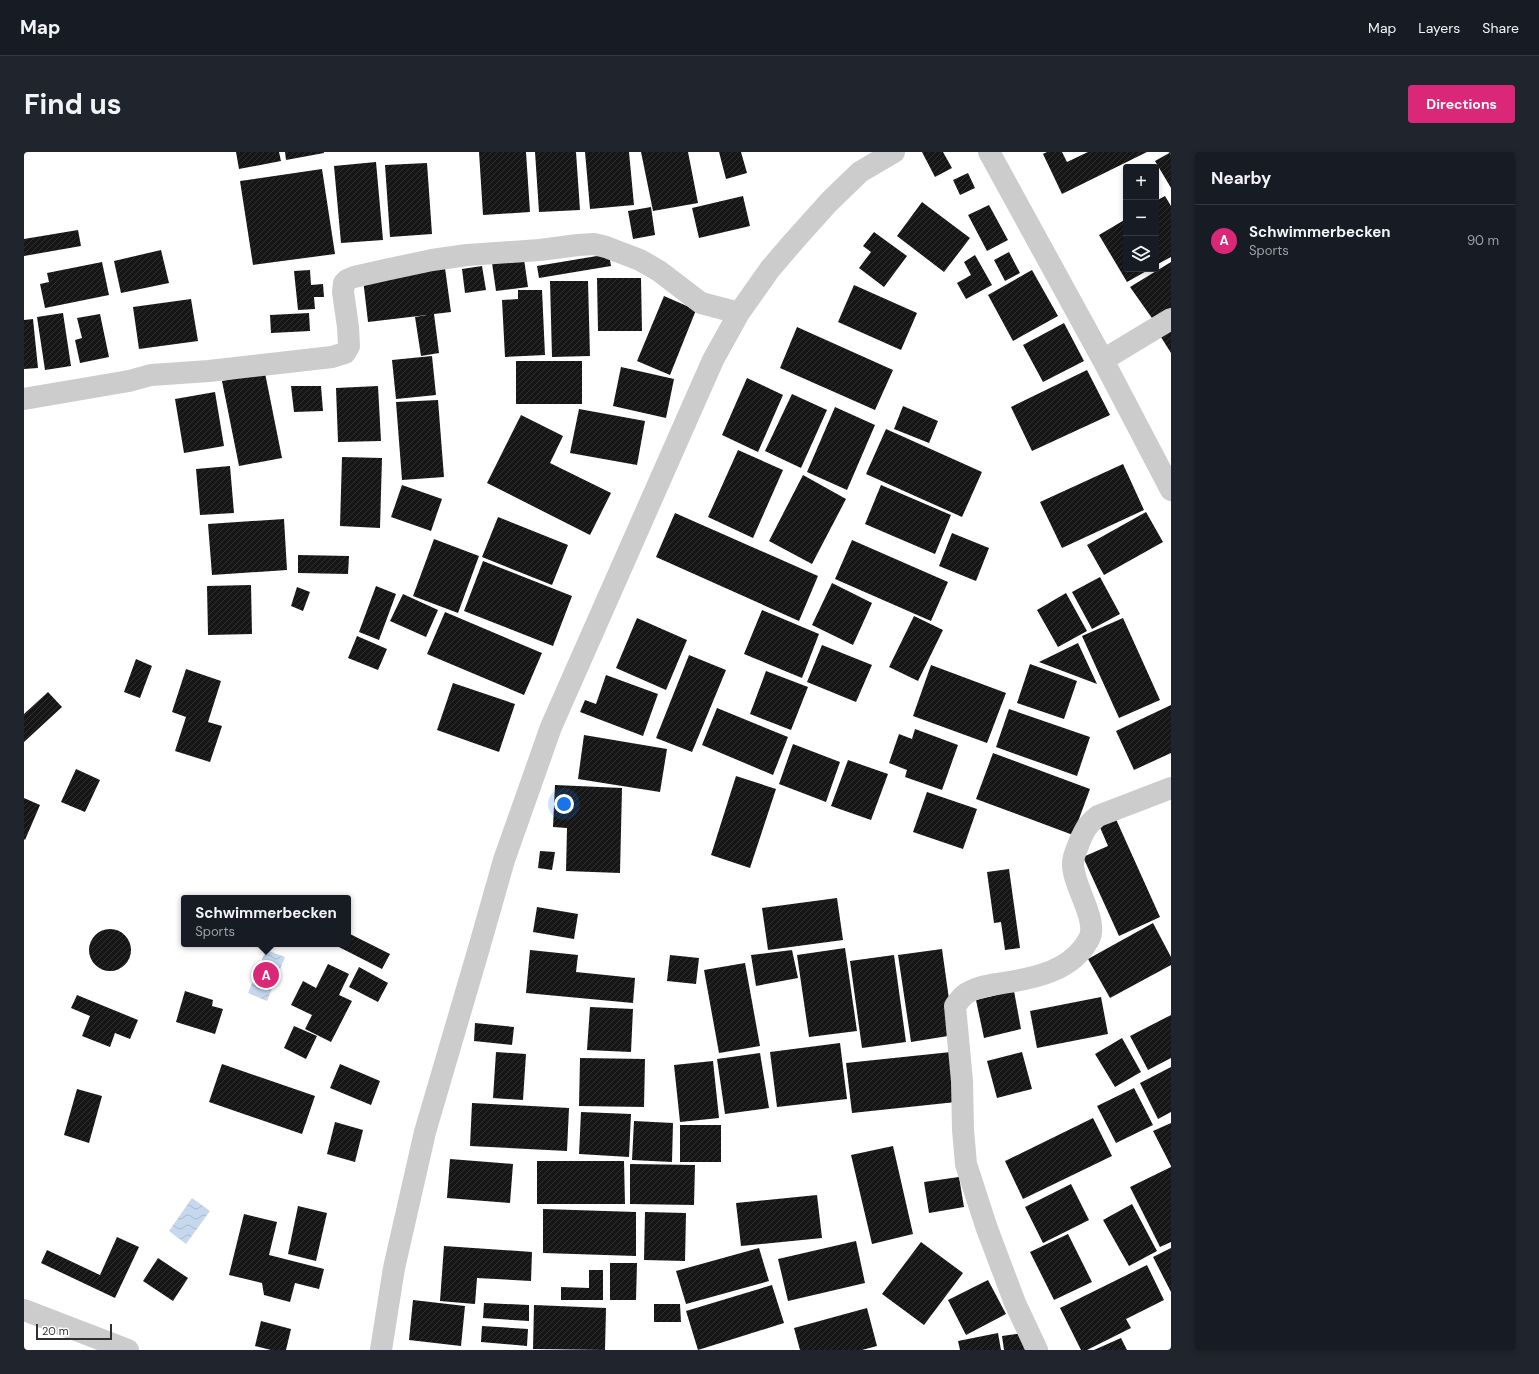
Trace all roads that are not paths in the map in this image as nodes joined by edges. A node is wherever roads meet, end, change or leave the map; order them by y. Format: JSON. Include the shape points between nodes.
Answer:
{"nodes":[{"id":1,"x":894,"y":152,"type":"edge"},
{"id":2,"x":990,"y":152,"type":"edge"},
{"id":3,"x":739,"y":313,"type":"junction"},
{"id":4,"x":1171,"y":319,"type":"edge"},
{"id":5,"x":1103,"y":360,"type":"junction"},
{"id":6,"x":24,"y":399,"type":"edge"},
{"id":7,"x":1171,"y":490,"type":"edge"},
{"id":8,"x":1171,"y":788,"type":"edge"},
{"id":9,"x":24,"y":1310,"type":"edge"},
{"id":10,"x":128,"y":1350,"type":"edge"},
{"id":11,"x":381,"y":1350,"type":"edge"},
{"id":12,"x":1037,"y":1350,"type":"edge"}],
"edges":[{"from":1,"to":3,"type":"street","via":[[860,172],[829,202],[770,269]]},
{"from":2,"to":5,"type":"street"},
{"from":3,"to":6,"type":"street","via":[[701,303],[640,260],[594,244],[432,260],[354,277],[344,283],[349,346],[345,353],[332,357],[152,375]]},
{"from":3,"to":11,"type":"street","via":[[713,360],[551,727],[504,860],[425,1132],[394,1268]]},
{"from":4,"to":5,"type":"street"},
{"from":5,"to":7,"type":"street"},
{"from":8,"to":12,"type":"street","via":[[1098,816],[1088,824],[1073,863],[1092,926],[1088,940],[1079,953],[1052,971],[1035,977],[983,986],[967,993],[955,1006],[966,1164],[1015,1303]]},
{"from":9,"to":10,"type":"street"}]}
